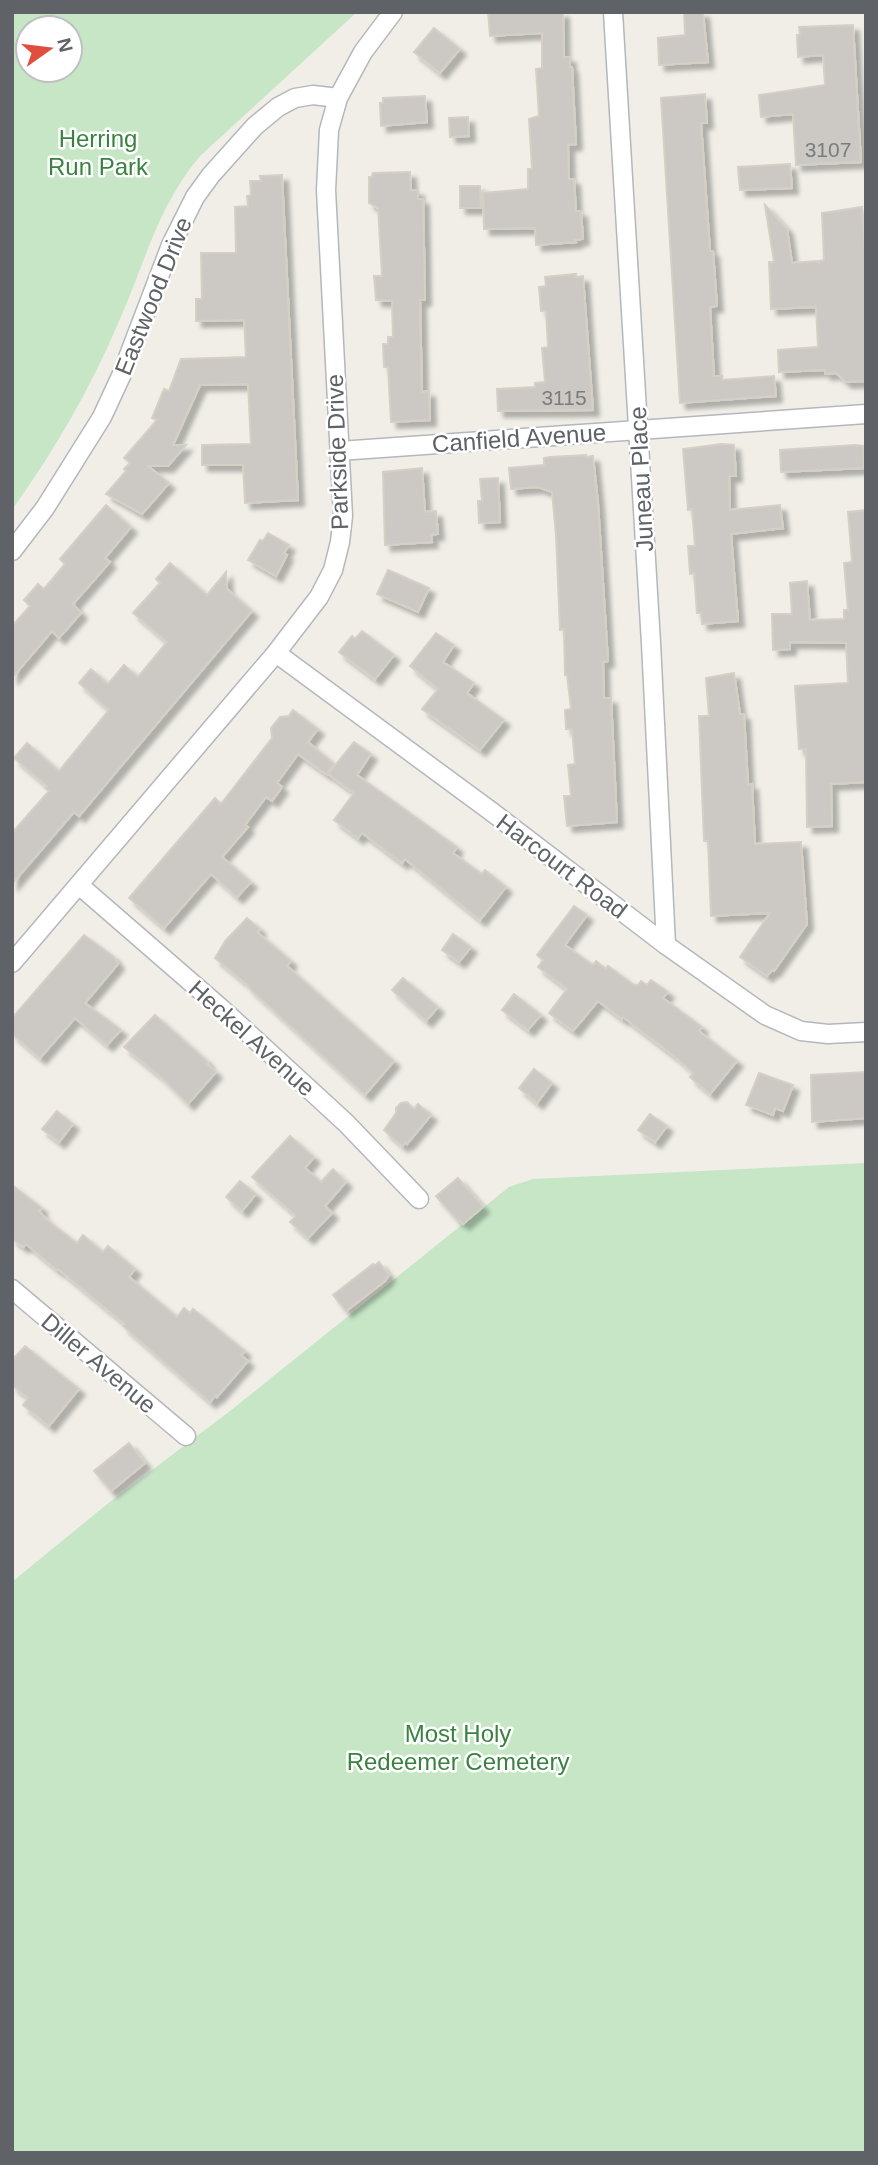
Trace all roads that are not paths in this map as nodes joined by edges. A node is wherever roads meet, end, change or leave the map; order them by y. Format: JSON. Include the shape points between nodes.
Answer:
{"nodes":[{"id":1,"x":393,"y":12,"type":"edge"},
{"id":2,"x":613,"y":12,"type":"edge"},
{"id":3,"x":338,"y":98,"type":"junction"},
{"id":4,"x":866,"y":414,"type":"edge"},
{"id":5,"x":639,"y":430,"type":"junction"},
{"id":6,"x":339,"y":451,"type":"junction"},
{"id":7,"x":12,"y":551,"type":"edge"},
{"id":8,"x":276,"y":653,"type":"junction"},
{"id":9,"x":79,"y":885,"type":"junction"},
{"id":10,"x":666,"y":945,"type":"junction"},
{"id":11,"x":12,"y":963,"type":"edge"},
{"id":12,"x":866,"y":1032,"type":"edge"},
{"id":13,"x":419,"y":1199,"type":"dead end"},
{"id":14,"x":12,"y":1289,"type":"edge"},
{"id":15,"x":186,"y":1436,"type":"dead end"}],
"edges":[{"from":1,"to":3,"type":"street","name":"Parkside Drive","via":[[363,52]]},
{"from":2,"to":5,"type":"street","name":"Juneau Place"},
{"from":3,"to":6,"type":"street","name":"Parkside Drive","via":[[329,130],[326,190]]},
{"from":3,"to":7,"type":"street","name":"Eastwood Drive","via":[[313,94],[278,107],[255,126],[203,186],[170,245],[102,417]]},
{"from":4,"to":5,"type":"street","name":"Canfield Avenue"},
{"from":5,"to":6,"type":"street","name":"Canfield Avenue"},
{"from":5,"to":10,"type":"street","name":"Juneau Place"},
{"from":6,"to":8,"type":"street","name":"Parkside Drive","via":[[343,516],[333,569],[319,597]]},
{"from":8,"to":9,"type":"street","name":"Parkside Drive"},
{"from":8,"to":10,"type":"street","name":"Harcourt Road"},
{"from":9,"to":11,"type":"street","name":"Parkside Drive"},
{"from":9,"to":13,"type":"street","name":"Heckel Avenue","via":[[346,1123]]},
{"from":10,"to":12,"type":"street","name":"Harcourt Road","via":[[784,1025],[828,1034]]},
{"from":14,"to":15,"type":"street","name":"Diller Avenue"}]}
